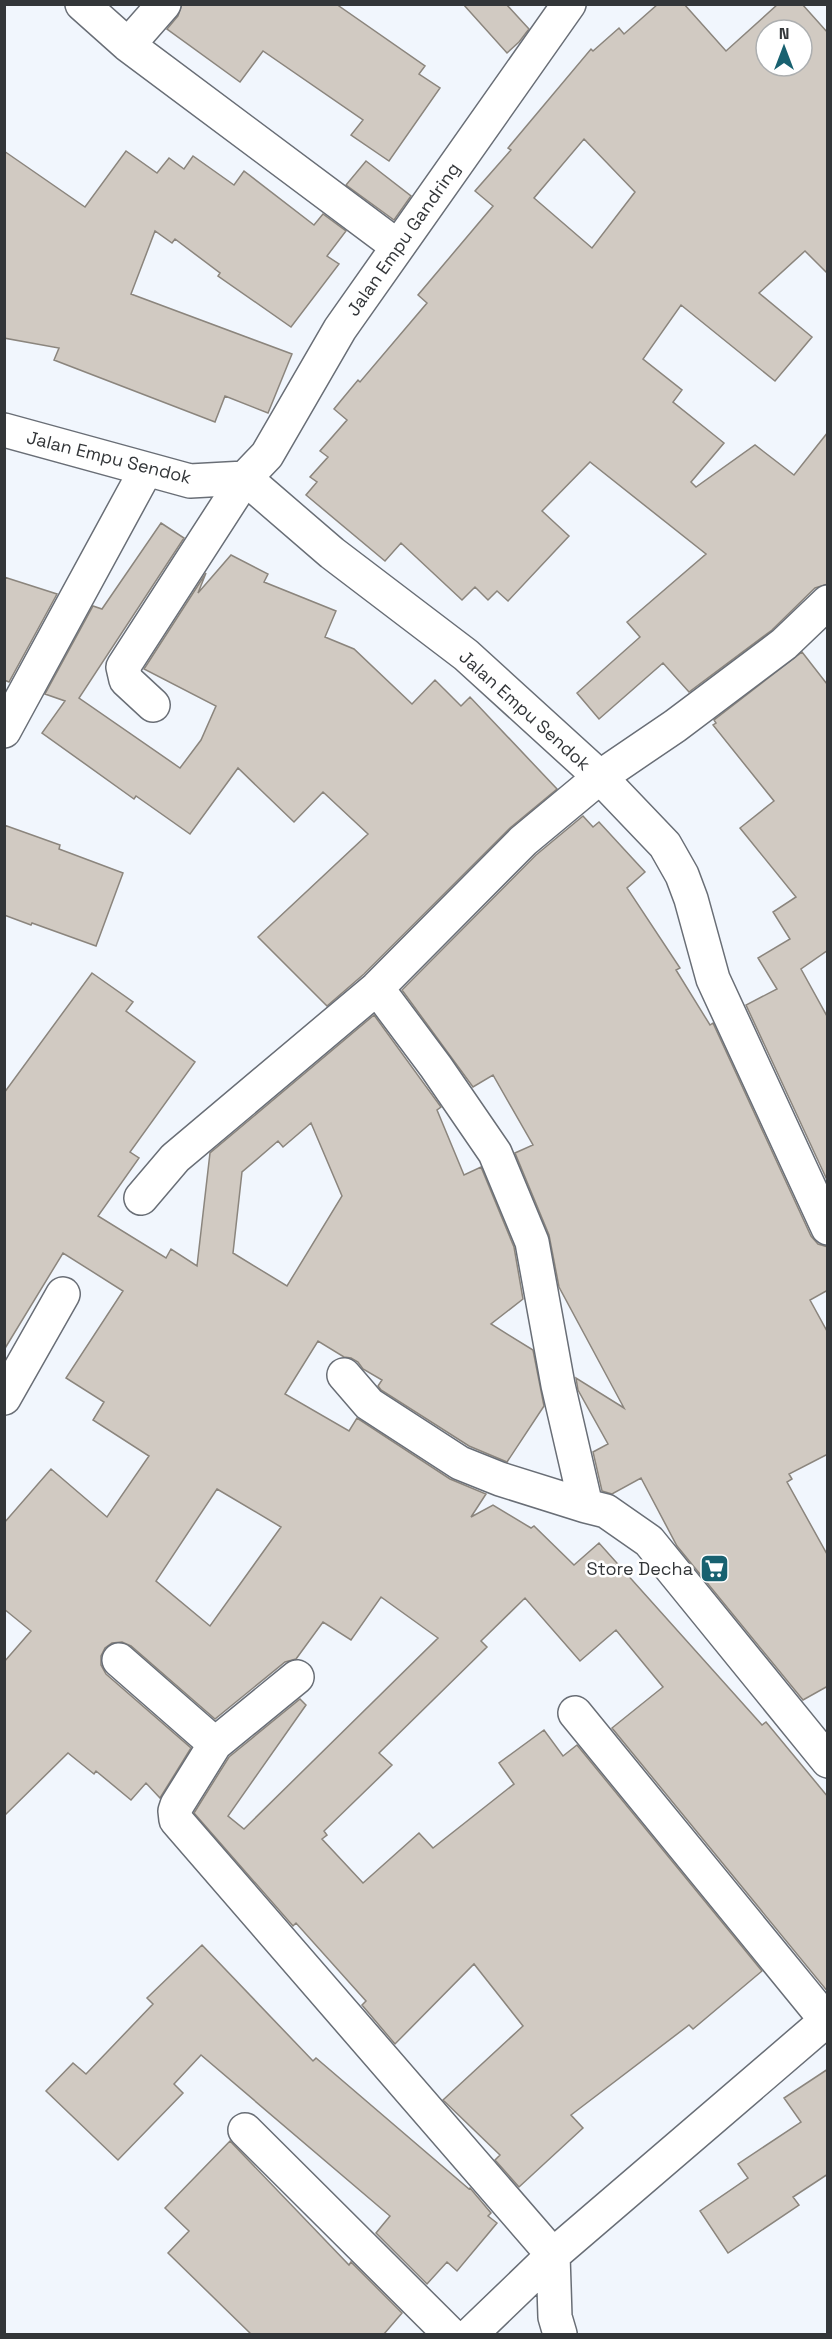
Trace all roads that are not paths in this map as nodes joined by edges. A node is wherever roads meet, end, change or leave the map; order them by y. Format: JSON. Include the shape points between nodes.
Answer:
{"nodes":[{"id":1,"x":82,"y":4,"type":"edge"},
{"id":2,"x":164,"y":4,"type":"edge"},
{"id":3,"x":569,"y":4,"type":"edge"},
{"id":4,"x":128,"y":45,"type":"junction"},
{"id":5,"x":397,"y":246,"type":"junction"},
{"id":6,"x":4,"y":430,"type":"edge"},
{"id":7,"x":146,"y":470,"type":"junction"},
{"id":8,"x":246,"y":478,"type":"junction"},
{"id":9,"x":828,"y":602,"type":"edge"},
{"id":10,"x":153,"y":705,"type":"dead end"},
{"id":11,"x":4,"y":731,"type":"edge"},
{"id":12,"x":600,"y":777,"type":"junction"},
{"id":13,"x":377,"y":988,"type":"junction"},
{"id":14,"x":141,"y":1198,"type":"dead end"},
{"id":15,"x":828,"y":1228,"type":"edge"},
{"id":16,"x":63,"y":1294,"type":"dead end"},
{"id":17,"x":13,"y":1362,"type":"edge"},
{"id":18,"x":344,"y":1375,"type":"dead end"},
{"id":19,"x":4,"y":1398,"type":"edge"},
{"id":20,"x":586,"y":1506,"type":"junction"},
{"id":21,"x":119,"y":1660,"type":"dead end"},
{"id":22,"x":297,"y":1677,"type":"dead end"},
{"id":23,"x":575,"y":1713,"type":"dead end"},
{"id":24,"x":215,"y":1744,"type":"junction"},
{"id":25,"x":828,"y":1761,"type":"edge"},
{"id":26,"x":827,"y":2020,"type":"edge"},
{"id":27,"x":246,"y":2130,"type":"dead end"},
{"id":28,"x":553,"y":2255,"type":"junction"},
{"id":29,"x":450,"y":2334,"type":"edge"},
{"id":30,"x":471,"y":2334,"type":"edge"},
{"id":31,"x":560,"y":2334,"type":"edge"}],
"edges":[{"from":1,"to":4,"type":"street"},
{"from":2,"to":4,"type":"street"},
{"from":3,"to":5,"type":"street","name":"Jalan Empu Gandring"},
{"from":4,"to":5,"type":"street"},
{"from":5,"to":8,"type":"street","name":"Jalan Empu Gandring","via":[[340,329],[267,455]]},
{"from":6,"to":7,"type":"street","name":"Jalan Empu Sendok"},
{"from":7,"to":8,"type":"street","name":"Jalan Empu Sendok","via":[[190,481]]},
{"from":7,"to":11,"type":"street"},
{"from":8,"to":10,"type":"street","name":"Jalan Empu Gandring","via":[[123,667],[126,680]]},
{"from":8,"to":12,"type":"street","name":"Jalan Empu Sendok","via":[[332,553],[466,655]]},
{"from":9,"to":12,"type":"street","via":[[784,644]]},
{"from":12,"to":13,"type":"street","via":[[523,841]]},
{"from":12,"to":15,"type":"street","name":"Jalan Empu Sendok","via":[[666,845],[682,875],[713,979]]},
{"from":13,"to":14,"type":"street","via":[[175,1158]]},
{"from":13,"to":20,"type":"street","via":[[495,1153],[532,1242],[558,1385]]},
{"from":16,"to":17,"type":"street"},
{"from":17,"to":19,"type":"street"},
{"from":18,"to":20,"type":"street","via":[[369,1404],[460,1463]]},
{"from":20,"to":25,"type":"street","via":[[606,1511],[649,1541]]},
{"from":21,"to":24,"type":"street"},
{"from":22,"to":24,"type":"street"},
{"from":23,"to":26,"type":"street"},
{"from":24,"to":28,"type":"street","via":[[177,1806],[176,1820]]},
{"from":26,"to":28,"type":"street"},
{"from":27,"to":29,"type":"street"},
{"from":28,"to":30,"type":"street"},
{"from":28,"to":31,"type":"street","via":[[555,2317]]}]}
